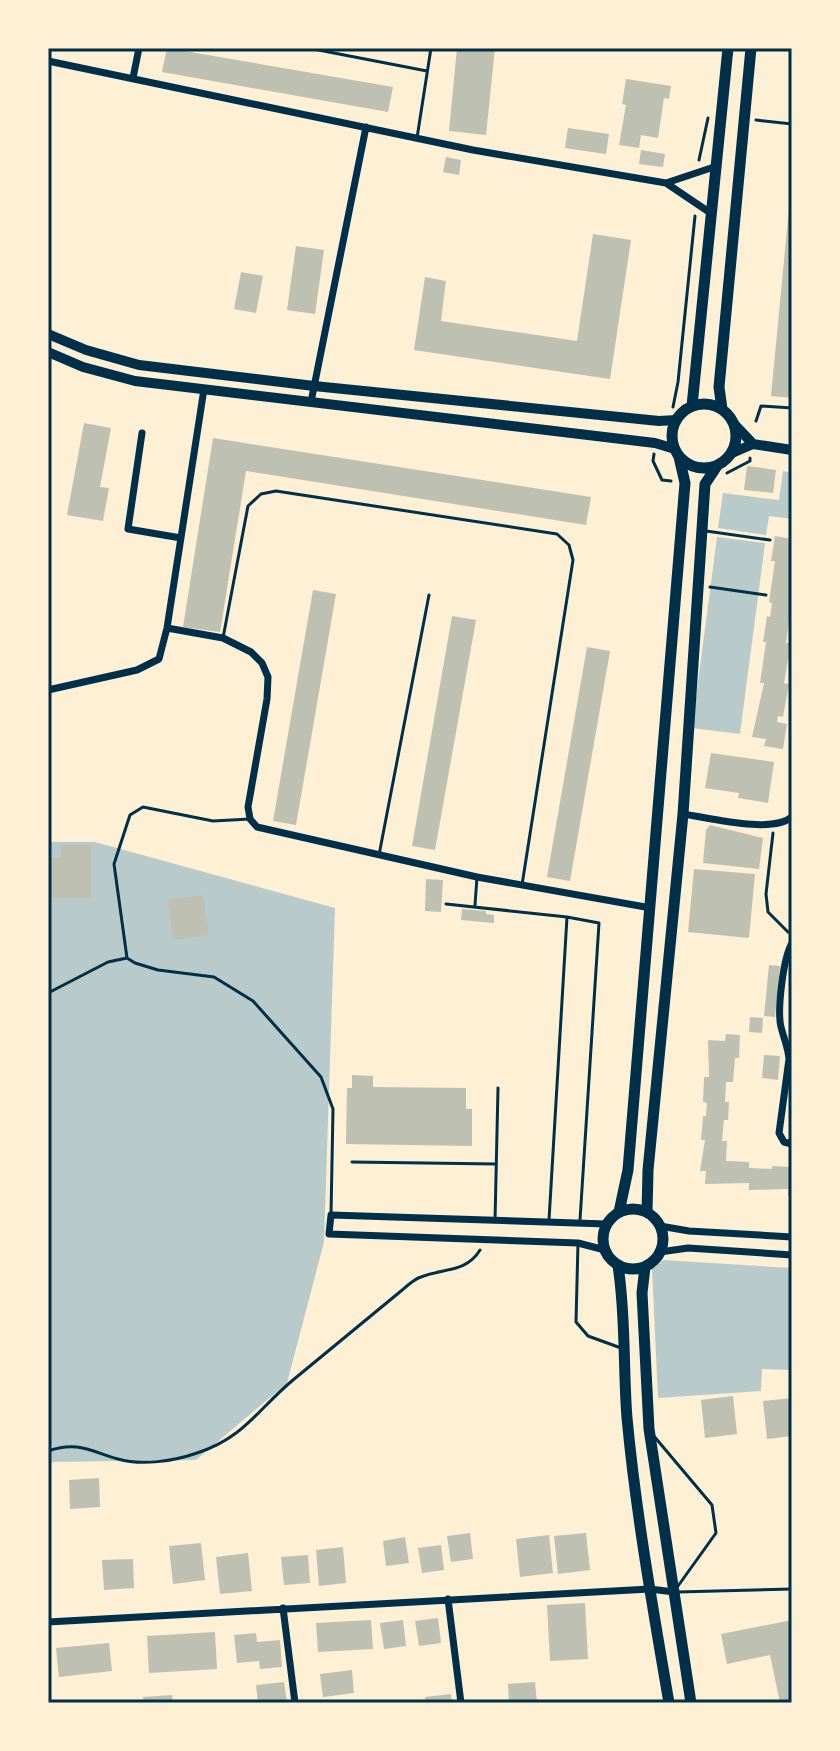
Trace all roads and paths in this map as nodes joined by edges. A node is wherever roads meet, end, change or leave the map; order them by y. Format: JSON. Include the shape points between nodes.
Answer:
{"nodes":[{"id":1,"x":139,"y":48,"type":"edge"},
{"id":2,"x":308,"y":48,"type":"edge"},
{"id":3,"x":431,"y":48,"type":"edge"},
{"id":4,"x":728,"y":48,"type":"edge"},
{"id":5,"x":751,"y":48,"type":"edge"},
{"id":6,"x":48,"y":61,"type":"edge"},
{"id":7,"x":427,"y":71,"type":"junction"},
{"id":8,"x":133,"y":78,"type":"junction"},
{"id":9,"x":721,"y":118,"type":"junction"},
{"id":10,"x":366,"y":127,"type":"junction"},
{"id":11,"x":417,"y":138,"type":"junction"},
{"id":12,"x":717,"y":166,"type":"junction"},
{"id":13,"x":697,"y":173,"type":"junction"},
{"id":14,"x":666,"y":183,"type":"junction"},
{"id":15,"x":696,"y":204,"type":"junction"},
{"id":16,"x":713,"y":215,"type":"junction"},
{"id":17,"x":48,"y":334,"type":"edge"},
{"id":18,"x":48,"y":352,"type":"edge"},
{"id":19,"x":314,"y":386,"type":"junction"},
{"id":20,"x":204,"y":389,"type":"junction"},
{"id":21,"x":311,"y":402,"type":"junction"},
{"id":22,"x":692,"y":406,"type":"junction"},
{"id":23,"x":792,"y":408,"type":"edge"},
{"id":24,"x":722,"y":409,"type":"junction"},
{"id":25,"x":747,"y":419,"type":"dead end"},
{"id":26,"x":676,"y":420,"type":"junction"},
{"id":27,"x":659,"y":421,"type":"junction"},
{"id":28,"x":756,"y":421,"type":"junction"},
{"id":29,"x":735,"y":425,"type":"junction"},
{"id":30,"x":142,"y":433,"type":"dead end"},
{"id":31,"x":655,"y":443,"type":"junction"},
{"id":32,"x":753,"y":444,"type":"junction"},
{"id":33,"x":792,"y":450,"type":"edge"},
{"id":34,"x":677,"y":453,"type":"junction"},
{"id":35,"x":732,"y":453,"type":"junction"},
{"id":36,"x":717,"y":466,"type":"junction"},
{"id":37,"x":685,"y":483,"type":"junction"},
{"id":38,"x":705,"y":484,"type":"junction"},
{"id":39,"x":702,"y":530,"type":"junction"},
{"id":40,"x":181,"y":538,"type":"junction"},
{"id":41,"x":770,"y":540,"type":"dead end"},
{"id":42,"x":698,"y":585,"type":"junction"},
{"id":43,"x":429,"y":595,"type":"dead end"},
{"id":44,"x":766,"y":595,"type":"dead end"},
{"id":45,"x":167,"y":628,"type":"junction"},
{"id":46,"x":223,"y":638,"type":"junction"},
{"id":47,"x":48,"y":690,"type":"edge"},
{"id":48,"x":683,"y":814,"type":"junction"},
{"id":49,"x":792,"y":817,"type":"edge"},
{"id":50,"x":250,"y":819,"type":"junction"},
{"id":51,"x":774,"y":825,"type":"junction"},
{"id":52,"x":379,"y":855,"type":"junction"},
{"id":53,"x":477,"y":877,"type":"junction"},
{"id":54,"x":522,"y":885,"type":"junction"},
{"id":55,"x":446,"y":904,"type":"dead end"},
{"id":56,"x":475,"y":907,"type":"junction"},
{"id":57,"x":651,"y":908,"type":"junction"},
{"id":58,"x":567,"y":917,"type":"junction"},
{"id":59,"x":792,"y":936,"type":"edge"},
{"id":60,"x":792,"y":943,"type":"edge"},
{"id":61,"x":127,"y":958,"type":"junction"},
{"id":62,"x":48,"y":993,"type":"edge"},
{"id":63,"x":498,"y":1088,"type":"dead end"},
{"id":64,"x":792,"y":1144,"type":"edge"},
{"id":65,"x":352,"y":1162,"type":"dead end"},
{"id":66,"x":496,"y":1164,"type":"junction"},
{"id":67,"x":619,"y":1212,"type":"junction"},
{"id":68,"x":647,"y":1212,"type":"junction"},
{"id":69,"x":331,"y":1215,"type":"junction"},
{"id":70,"x":495,"y":1221,"type":"junction"},
{"id":71,"x":549,"y":1223,"type":"junction"},
{"id":72,"x":579,"y":1224,"type":"junction"},
{"id":73,"x":606,"y":1224,"type":"junction"},
{"id":74,"x":660,"y":1226,"type":"junction"},
{"id":75,"x":792,"y":1237,"type":"edge"},
{"id":76,"x":486,"y":1240,"type":"junction"},
{"id":77,"x":578,"y":1243,"type":"junction"},
{"id":78,"x":605,"y":1250,"type":"junction"},
{"id":79,"x":660,"y":1252,"type":"junction"},
{"id":80,"x":792,"y":1255,"type":"edge"},
{"id":81,"x":618,"y":1266,"type":"junction"},
{"id":82,"x":645,"y":1267,"type":"junction"},
{"id":83,"x":623,"y":1349,"type":"junction"},
{"id":84,"x":649,"y":1429,"type":"junction"},
{"id":85,"x":48,"y":1451,"type":"edge"},
{"id":86,"x":650,"y":1589,"type":"junction"},
{"id":87,"x":792,"y":1589,"type":"edge"},
{"id":88,"x":674,"y":1592,"type":"junction"},
{"id":89,"x":448,"y":1599,"type":"junction"},
{"id":90,"x":283,"y":1608,"type":"junction"},
{"id":91,"x":48,"y":1622,"type":"edge"},
{"id":92,"x":295,"y":1703,"type":"edge"},
{"id":93,"x":461,"y":1703,"type":"edge"},
{"id":94,"x":669,"y":1703,"type":"edge"},
{"id":95,"x":691,"y":1703,"type":"edge"}],
"edges":[{"from":1,"to":8,"type":"street"},
{"from":2,"to":7,"type":"lane"},
{"from":3,"to":7,"type":"lane"},
{"from":4,"to":9,"type":"main road"},
{"from":5,"to":24,"type":"main road","via":[[719,387]]},
{"from":6,"to":8,"type":"street"},
{"from":7,"to":11,"type":"lane"},
{"from":8,"to":10,"type":"street"},
{"from":9,"to":12,"type":"main road"},
{"from":9,"to":13,"type":"path","via":[[707,118]]},
{"from":10,"to":11,"type":"street"},
{"from":10,"to":19,"type":"street"},
{"from":11,"to":14,"type":"street"},
{"from":12,"to":13,"type":"street"},
{"from":12,"to":16,"type":"main road"},
{"from":13,"to":14,"type":"street"},
{"from":14,"to":15,"type":"street"},
{"from":15,"to":16,"type":"street"},
{"from":15,"to":27,"type":"path","via":[[678,382],[673,407],[661,413]]},
{"from":16,"to":22,"type":"main road"},
{"from":17,"to":19,"type":"main road","via":[[139,365]]},
{"from":18,"to":20,"type":"main road","via":[[135,381]]},
{"from":19,"to":21,"type":"street"},
{"from":19,"to":27,"type":"main road"},
{"from":20,"to":21,"type":"main road"},
{"from":20,"to":40,"type":"street"},
{"from":21,"to":31,"type":"main road"},
{"from":22,"to":24,"type":"main road"},
{"from":22,"to":26,"type":"main road"},
{"from":23,"to":28,"type":"path","via":[[761,406]]},
{"from":24,"to":29,"type":"main road"},
{"from":25,"to":28,"type":"path"},
{"from":26,"to":27,"type":"main road"},
{"from":26,"to":34,"type":"main road","via":[[672,434]]},
{"from":28,"to":32,"type":"path"},
{"from":29,"to":32,"type":"main road"},
{"from":29,"to":35,"type":"main road"},
{"from":30,"to":40,"type":"street","via":[[128,529]]},
{"from":31,"to":34,"type":"main road"},
{"from":31,"to":37,"type":"path","via":[[653,461],[662,480]]},
{"from":32,"to":33,"type":"main road"},
{"from":32,"to":35,"type":"main road"},
{"from":32,"to":38,"type":"path","via":[[750,461]]},
{"from":34,"to":36,"type":"main road","via":[[685,463]]},
{"from":34,"to":37,"type":"main road"},
{"from":35,"to":36,"type":"main road"},
{"from":36,"to":38,"type":"main road"},
{"from":37,"to":57,"type":"main road"},
{"from":38,"to":39,"type":"main road"},
{"from":39,"to":41,"type":"lane"},
{"from":39,"to":42,"type":"main road"},
{"from":40,"to":45,"type":"street"},
{"from":42,"to":44,"type":"path"},
{"from":42,"to":48,"type":"main road"},
{"from":43,"to":52,"type":"lane"},
{"from":45,"to":46,"type":"street"},
{"from":45,"to":47,"type":"street","via":[[159,659],[148,665]]},
{"from":46,"to":50,"type":"street","via":[[251,652],[268,677]]},
{"from":46,"to":54,"type":"lane","via":[[248,506],[261,494],[276,491],[557,534],[569,545],[573,560]]},
{"from":48,"to":51,"type":"street"},
{"from":48,"to":68,"type":"main road"},
{"from":49,"to":51,"type":"street"},
{"from":50,"to":52,"type":"street","via":[[257,827]]},
{"from":50,"to":61,"type":"lane","via":[[213,821],[143,807],[130,815],[114,864]]},
{"from":51,"to":59,"type":"path","via":[[768,912]]},
{"from":52,"to":53,"type":"street"},
{"from":53,"to":54,"type":"street"},
{"from":53,"to":56,"type":"lane"},
{"from":54,"to":57,"type":"street"},
{"from":55,"to":56,"type":"lane"},
{"from":56,"to":58,"type":"lane"},
{"from":57,"to":67,"type":"main road","via":[[628,1170]]},
{"from":58,"to":71,"type":"lane"},
{"from":58,"to":72,"type":"lane","via":[[600,926]]},
{"from":60,"to":64,"type":"street","via":[[780,1025],[789,1059],[779,1133]]},
{"from":61,"to":62,"type":"lane","via":[[108,962]]},
{"from":61,"to":69,"type":"lane","via":[[158,970],[214,977],[253,1001],[321,1077],[333,1109]]},
{"from":63,"to":66,"type":"lane"},
{"from":65,"to":66,"type":"lane"},
{"from":66,"to":70,"type":"lane"},
{"from":67,"to":68,"type":"main road"},
{"from":67,"to":73,"type":"main road"},
{"from":68,"to":74,"type":"main road"},
{"from":69,"to":70,"type":"street"},
{"from":69,"to":76,"type":"street","via":[[329,1234]]},
{"from":70,"to":71,"type":"street"},
{"from":71,"to":72,"type":"street"},
{"from":72,"to":73,"type":"street"},
{"from":73,"to":78,"type":"main road"},
{"from":74,"to":75,"type":"street"},
{"from":74,"to":79,"type":"main road"},
{"from":76,"to":77,"type":"street"},
{"from":76,"to":85,"type":"path","via":[[473,1261],[419,1277],[404,1288],[222,1443],[149,1462],[121,1460],[79,1446]]},
{"from":77,"to":78,"type":"street"},
{"from":77,"to":83,"type":"lane","via":[[576,1322],[588,1336]]},
{"from":78,"to":81,"type":"main road"},
{"from":79,"to":80,"type":"street","via":[[688,1248]]},
{"from":79,"to":82,"type":"main road"},
{"from":81,"to":82,"type":"main road"},
{"from":81,"to":83,"type":"main road"},
{"from":82,"to":84,"type":"main road"},
{"from":83,"to":86,"type":"main road"},
{"from":84,"to":88,"type":"main road"},
{"from":84,"to":88,"type":"lane","via":[[712,1505],[716,1533]]},
{"from":86,"to":88,"type":"street"},
{"from":86,"to":89,"type":"street"},
{"from":86,"to":94,"type":"main road"},
{"from":87,"to":88,"type":"lane"},
{"from":88,"to":95,"type":"main road"},
{"from":89,"to":90,"type":"street"},
{"from":89,"to":93,"type":"street"},
{"from":90,"to":91,"type":"street"},
{"from":90,"to":92,"type":"street"}]}
